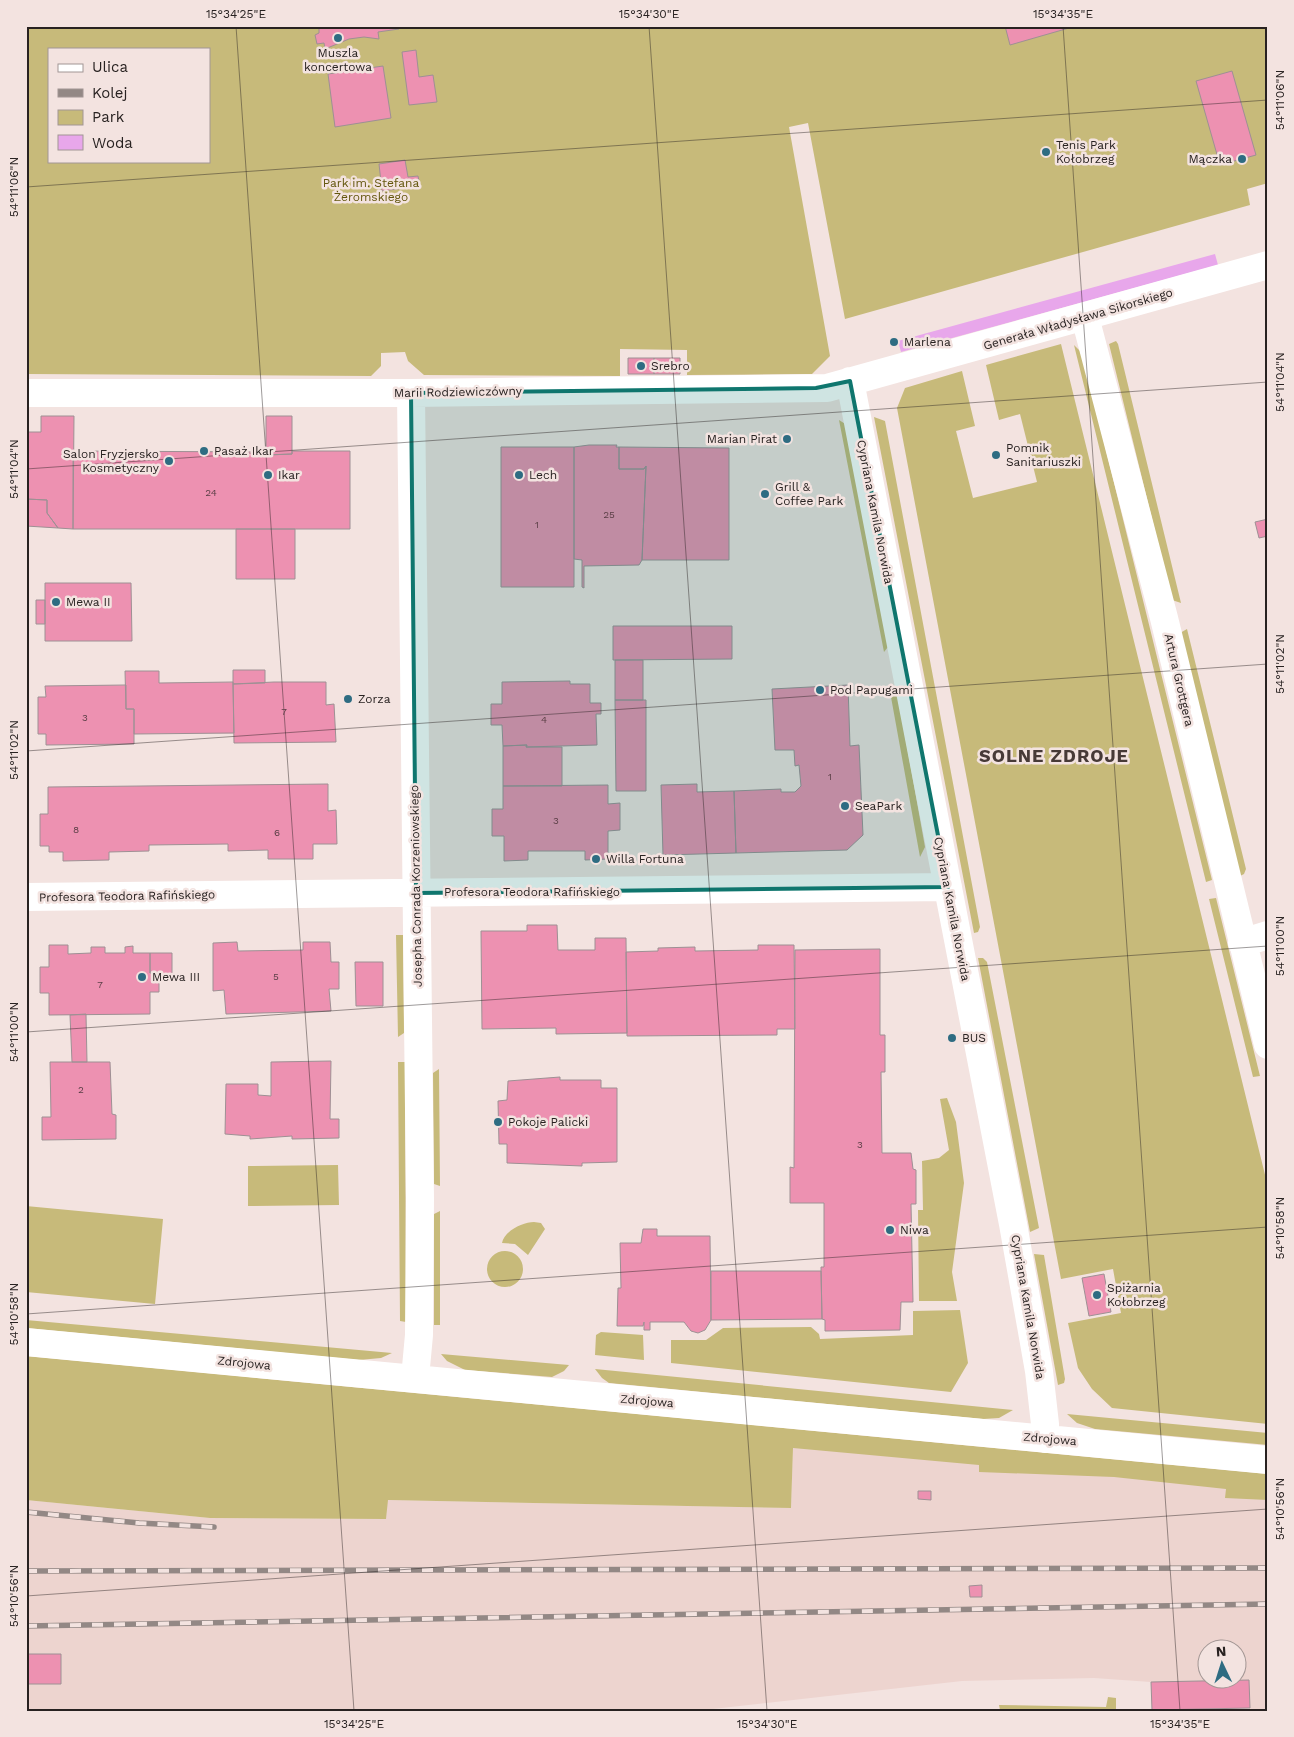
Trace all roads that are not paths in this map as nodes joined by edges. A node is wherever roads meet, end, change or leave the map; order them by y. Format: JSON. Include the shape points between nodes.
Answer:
{"nodes":[{"id":1,"x":1268,"y":264,"type":"edge"},
{"id":2,"x":1085,"y":317,"type":"junction"},
{"id":3,"x":888,"y":372,"type":"joint"},
{"id":4,"x":850,"y":381,"type":"junction"},
{"id":5,"x":26,"y":393,"type":"edge"},
{"id":6,"x":412,"y":393,"type":"junction"},
{"id":7,"x":948,"y":887,"type":"junction"},
{"id":8,"x":416,"y":893,"type":"junction"},
{"id":9,"x":26,"y":898,"type":"edge"},
{"id":10,"x":1268,"y":935,"type":"edge"},
{"id":11,"x":1242,"y":943,"type":"junction"},
{"id":12,"x":1268,"y":1045,"type":"edge"},
{"id":13,"x":26,"y":1342,"type":"edge"},
{"id":14,"x":415,"y":1378,"type":"junction"},
{"id":15,"x":1045,"y":1439,"type":"junction"},
{"id":16,"x":1268,"y":1460,"type":"edge"}],
"edges":[{"from":1,"to":2,"type":"street","name":"Generała Władysława Sikorskiego"},
{"from":2,"to":3,"type":"street","name":"Generała Władysława Sikorskiego"},
{"from":2,"to":11,"type":"street","name":"Artura Grottgera","via":[[1164,618]]},
{"from":3,"to":4,"type":"street","name":"Marii Rodziewiczówny"},
{"from":4,"to":6,"type":"street","name":"Marii Rodziewiczówny","via":[[816,388]]},
{"from":4,"to":7,"type":"street","name":"Cypriana Kamila Norwida"},
{"from":5,"to":6,"type":"street","name":"Marii Rodziewiczówny"},
{"from":6,"to":8,"type":"street","name":"Josepha Conrada Korzeniowskiego"},
{"from":7,"to":8,"type":"street","name":"Profesora Teodora Rafińskiego"},
{"from":7,"to":15,"type":"street","name":"Cypriana Kamila Norwida","via":[[1039,1371]]},
{"from":8,"to":9,"type":"street","name":"Profesora Teodora Rafińskiego"},
{"from":8,"to":14,"type":"street","name":"Josepha Conrada Korzeniowskiego","via":[[420,1209],[419,1335]]},
{"from":10,"to":11,"type":"street"},
{"from":11,"to":12,"type":"street","name":"Artura Grottgera"},
{"from":13,"to":14,"type":"street","name":"Zdrojowa"},
{"from":14,"to":15,"type":"street","name":"Zdrojowa"},
{"from":15,"to":16,"type":"street","name":"Zdrojowa"}]}
